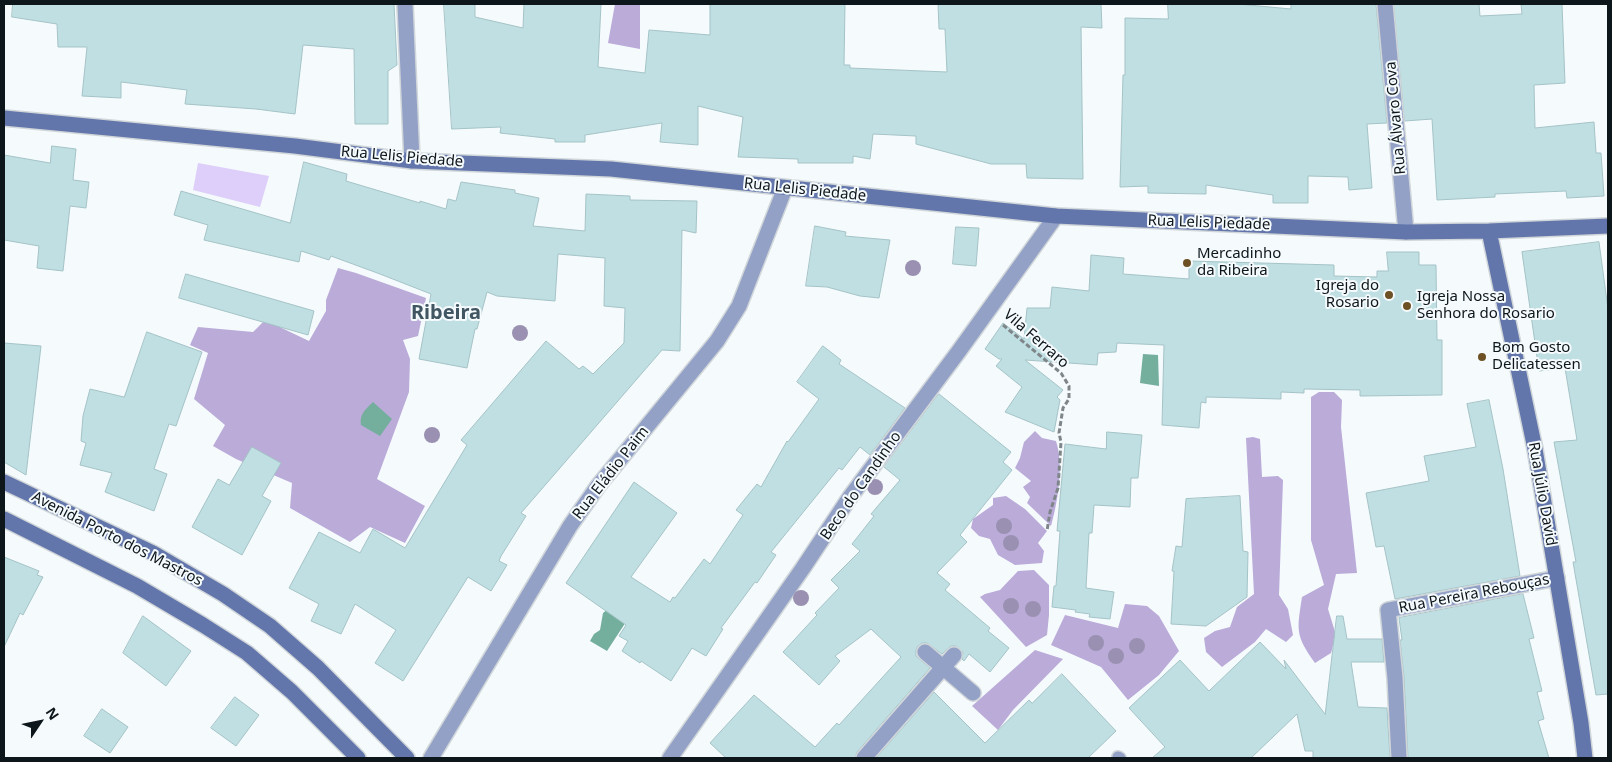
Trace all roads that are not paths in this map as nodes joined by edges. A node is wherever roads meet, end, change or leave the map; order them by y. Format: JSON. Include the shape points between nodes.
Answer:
{"nodes":[{"id":1,"x":405,"y":4,"type":"edge"},
{"id":2,"x":1385,"y":4,"type":"edge"},
{"id":3,"x":4,"y":118,"type":"edge"},
{"id":4,"x":412,"y":162,"type":"junction"},
{"id":5,"x":786,"y":188,"type":"junction"},
{"id":6,"x":1056,"y":216,"type":"junction"},
{"id":7,"x":1608,"y":226,"type":"edge"},
{"id":8,"x":1488,"y":231,"type":"junction"},
{"id":9,"x":1406,"y":232,"type":"junction"},
{"id":10,"x":4,"y":482,"type":"edge"},
{"id":11,"x":4,"y":519,"type":"edge"},
{"id":12,"x":1557,"y":578,"type":"junction"},
{"id":13,"x":925,"y":652,"type":"dead end"},
{"id":14,"x":954,"y":655,"type":"dead end"},
{"id":15,"x":942,"y":668,"type":"junction"},
{"id":16,"x":973,"y":693,"type":"dead end"},
{"id":17,"x":358,"y":758,"type":"edge"},
{"id":18,"x":407,"y":758,"type":"edge"},
{"id":19,"x":431,"y":758,"type":"edge"},
{"id":20,"x":670,"y":758,"type":"edge"},
{"id":21,"x":864,"y":758,"type":"edge"},
{"id":22,"x":1398,"y":758,"type":"edge"},
{"id":23,"x":1585,"y":758,"type":"edge"}],
"edges":[{"from":1,"to":4,"type":"street"},
{"from":2,"to":9,"type":"street","name":"Rua Álvaro Cova"},
{"from":3,"to":4,"type":"main road","name":"Rua Lelis Piedade","via":[[295,146]]},
{"from":4,"to":5,"type":"main road","name":"Rua Lelis Piedade","via":[[611,169]]},
{"from":5,"to":6,"type":"main road","name":"Rua Lelis Piedade"},
{"from":5,"to":19,"type":"street","name":"Rua Eládio Paim","via":[[739,306],[717,341],[598,486],[570,526]]},
{"from":6,"to":9,"type":"main road","name":"Rua Lelis Piedade"},
{"from":6,"to":20,"type":"street","name":"Beco do Candinho","via":[[850,497]]},
{"from":7,"to":8,"type":"main road","name":"Rua Lelis Piedade"},
{"from":8,"to":9,"type":"main road","name":"Rua Lelis Piedade"},
{"from":8,"to":12,"type":"main road","name":"Rua Júlio David","via":[[1535,448]]},
{"from":10,"to":18,"type":"main road","name":"Avenida Porto dos Mastros","via":[[153,554],[223,594],[270,626],[318,668]]},
{"from":11,"to":17,"type":"main road","via":[[137,586],[247,654],[292,692]]},
{"from":12,"to":22,"type":"street","name":"Rua Pereira Rebouças","via":[[1388,610]]},
{"from":12,"to":23,"type":"main road","name":"Rua Júlio David"},
{"from":13,"to":15,"type":"street"},
{"from":14,"to":15,"type":"street"},
{"from":15,"to":16,"type":"street"},
{"from":15,"to":21,"type":"street"}]}
